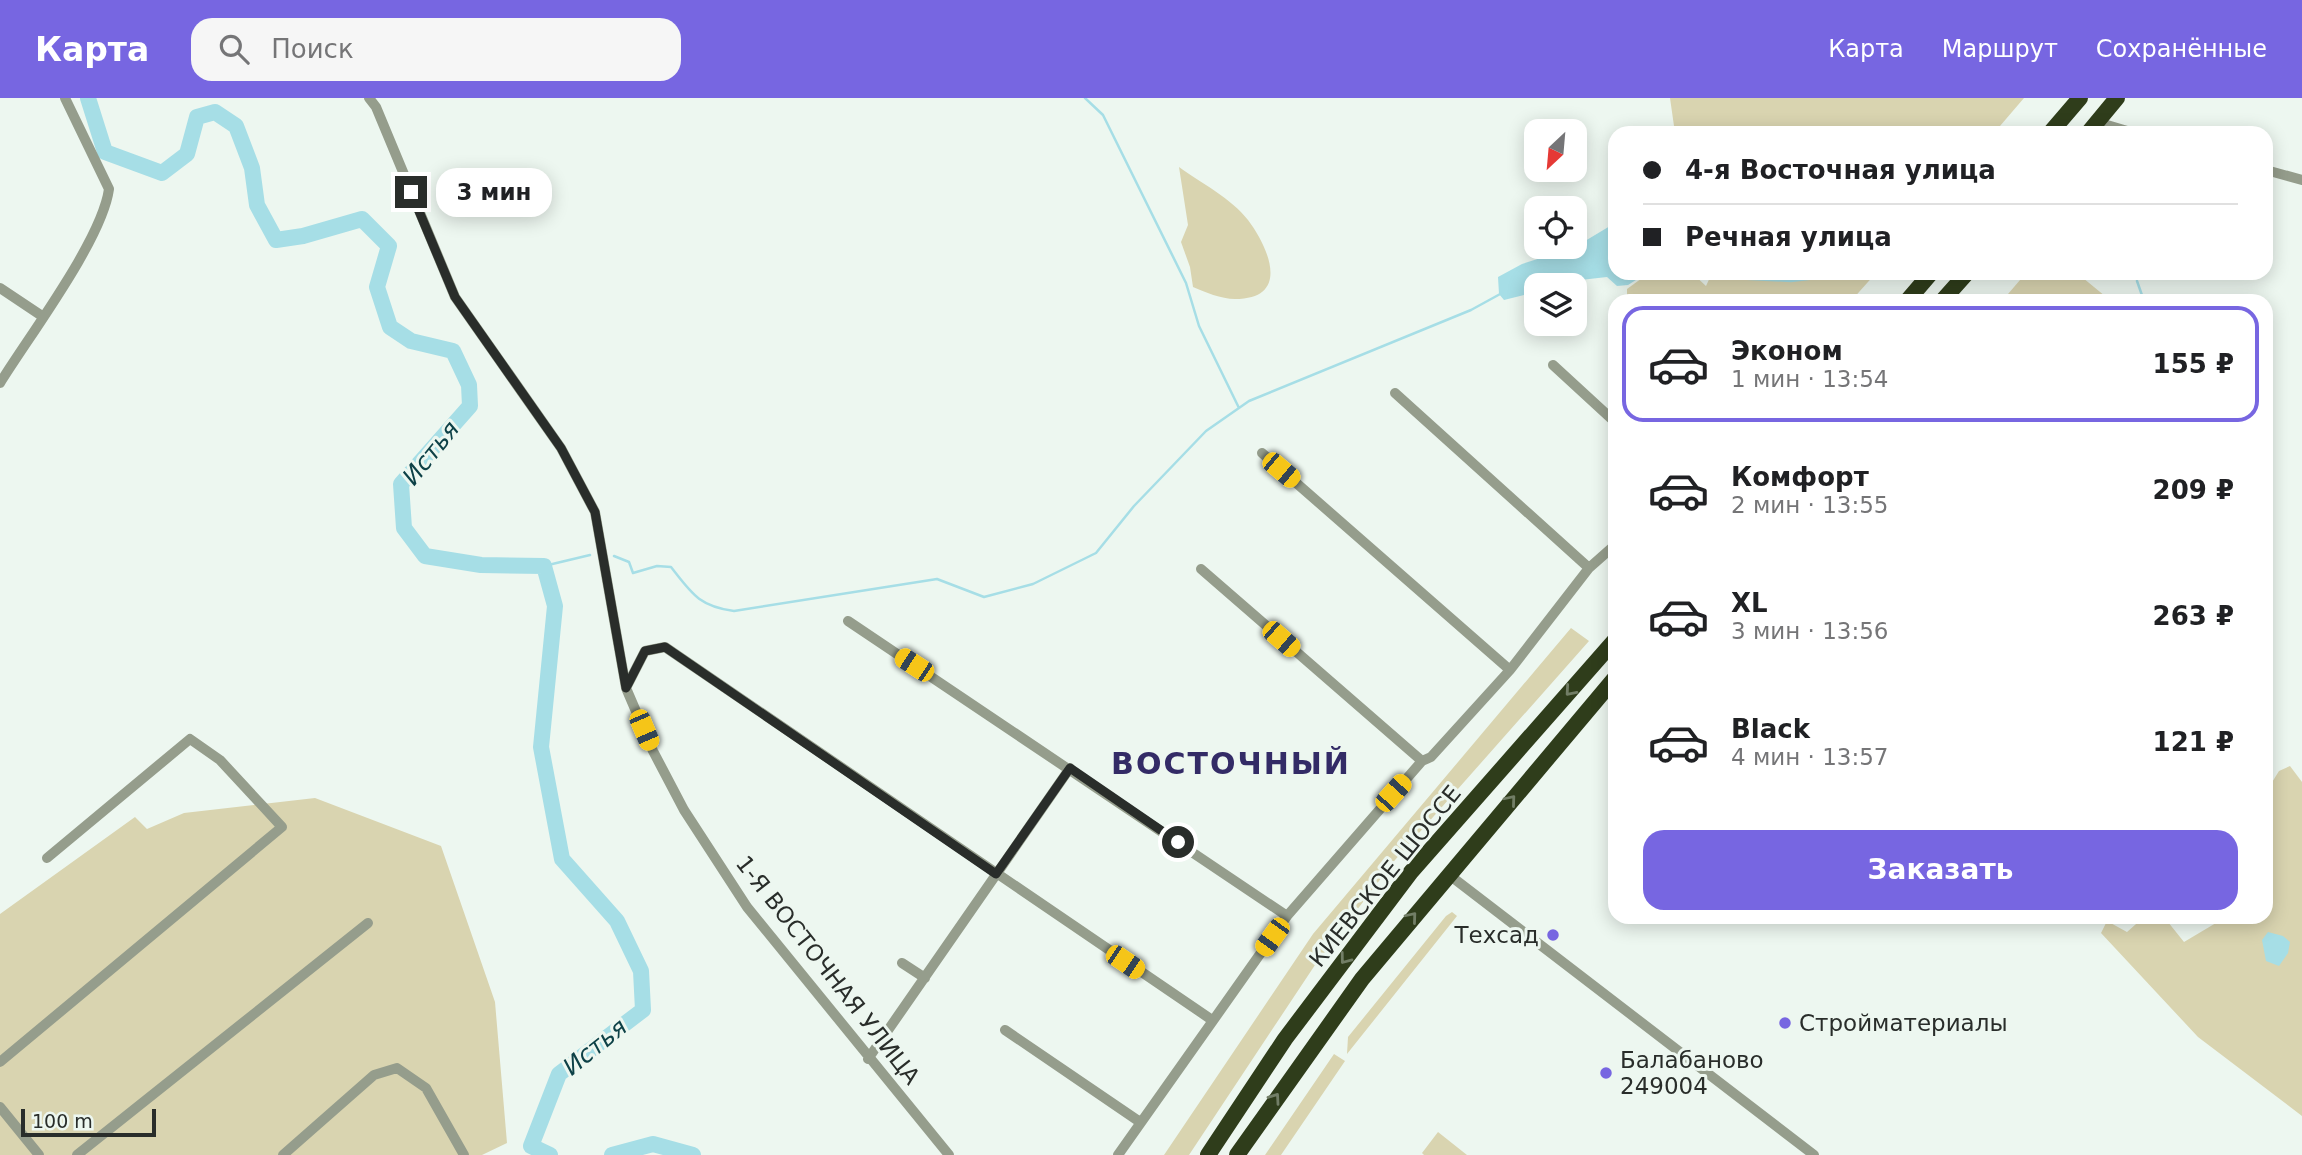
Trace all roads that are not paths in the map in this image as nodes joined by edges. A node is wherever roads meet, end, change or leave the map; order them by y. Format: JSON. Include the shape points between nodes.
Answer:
{"nodes":[{"id":1,"x":65,"y":98,"type":"edge"},
{"id":2,"x":369,"y":98,"type":"edge"},
{"id":3,"x":2080,"y":98,"type":"edge"},
{"id":4,"x":2118,"y":98,"type":"edge"},
{"id":5,"x":2056,"y":126,"type":"edge"},
{"id":6,"x":2094,"y":126,"type":"edge"},
{"id":7,"x":2273,"y":172,"type":"edge"},
{"id":8,"x":2302,"y":180,"type":"edge"},
{"id":9,"x":1925,"y":280,"type":"edge"},
{"id":10,"x":1960,"y":280,"type":"edge"},
{"id":11,"x":0,"y":288,"type":"edge"},
{"id":12,"x":1913,"y":294,"type":"edge"},
{"id":13,"x":1948,"y":294,"type":"edge"},
{"id":14,"x":42,"y":316,"type":"junction"},
{"id":15,"x":1553,"y":365,"type":"dead end"},
{"id":16,"x":0,"y":383,"type":"edge"},
{"id":17,"x":1395,"y":393,"type":"dead end"},
{"id":18,"x":1608,"y":416,"type":"edge"},
{"id":19,"x":1262,"y":453,"type":"dead end"},
{"id":20,"x":1608,"y":551,"type":"edge"},
{"id":21,"x":1590,"y":568,"type":"junction"},
{"id":22,"x":1200,"y":569,"type":"dead end"},
{"id":23,"x":848,"y":621,"type":"dead end"},
{"id":24,"x":1608,"y":648,"type":"edge"},
{"id":25,"x":1510,"y":670,"type":"junction"},
{"id":26,"x":1608,"y":686,"type":"edge"},
{"id":27,"x":626,"y":688,"type":"junction"},
{"id":28,"x":1422,"y":761,"type":"junction"},
{"id":29,"x":1070,"y":768,"type":"junction"},
{"id":30,"x":47,"y":858,"type":"dead end"},
{"id":31,"x":996,"y":874,"type":"junction"},
{"id":32,"x":1448,"y":874,"type":"junction"},
{"id":33,"x":1287,"y":916,"type":"junction"},
{"id":34,"x":368,"y":923,"type":"dead end"},
{"id":35,"x":902,"y":962,"type":"dead end"},
{"id":36,"x":925,"y":978,"type":"junction"},
{"id":37,"x":1212,"y":1020,"type":"junction"},
{"id":38,"x":1297,"y":1022,"type":"junction"},
{"id":39,"x":1004,"y":1030,"type":"dead end"},
{"id":40,"x":1319,"y":1035,"type":"junction"},
{"id":41,"x":868,"y":1059,"type":"junction"},
{"id":42,"x":0,"y":1062,"type":"edge"},
{"id":43,"x":0,"y":1107,"type":"edge"},
{"id":44,"x":1140,"y":1122,"type":"junction"},
{"id":45,"x":40,"y":1155,"type":"edge"},
{"id":46,"x":77,"y":1155,"type":"edge"},
{"id":47,"x":283,"y":1155,"type":"edge"},
{"id":48,"x":464,"y":1155,"type":"edge"},
{"id":49,"x":949,"y":1155,"type":"edge"},
{"id":50,"x":1118,"y":1155,"type":"edge"},
{"id":51,"x":1208,"y":1155,"type":"edge"},
{"id":52,"x":1237,"y":1155,"type":"edge"},
{"id":53,"x":1814,"y":1155,"type":"edge"}],
"edges":[{"from":1,"to":14,"type":"street","via":[[109,189],[107,205]]},
{"from":2,"to":27,"type":"street","name":"1-Я ВОСТОЧНАЯ УЛИЦА","via":[[455,297],[561,448],[595,512]]},
{"from":3,"to":5,"type":"highway"},
{"from":4,"to":6,"type":"highway"},
{"from":7,"to":8,"type":"street"},
{"from":9,"to":12,"type":"highway"},
{"from":10,"to":13,"type":"highway"},
{"from":11,"to":14,"type":"street"},
{"from":14,"to":16,"type":"street"},
{"from":15,"to":18,"type":"street"},
{"from":17,"to":21,"type":"street"},
{"from":19,"to":25,"type":"street"},
{"from":20,"to":21,"type":"street"},
{"from":21,"to":25,"type":"street"},
{"from":22,"to":28,"type":"street"},
{"from":23,"to":29,"type":"street"},
{"from":24,"to":38,"type":"highway","name":"КИЕВСКОЕ ШОССЕ","one_way":true,"via":[[1411,872]]},
{"from":25,"to":28,"type":"street","via":[[1431,757]]},
{"from":32,"to":26,"type":"highway","name":"КИЕВСКОЕ ШОССЕ","one_way":true},
{"from":27,"to":31,"type":"street","via":[[645,651],[665,647]]},
{"from":27,"to":41,"type":"street","name":"1-Я ВОСТОЧНАЯ УЛИЦА","via":[[684,810],[740,897]]},
{"from":28,"to":33,"type":"street"},
{"from":29,"to":31,"type":"street"},
{"from":29,"to":33,"type":"street"},
{"from":30,"to":42,"type":"street","via":[[190,739],[220,760],[282,828]]},
{"from":31,"to":36,"type":"street"},
{"from":31,"to":37,"type":"street"},
{"from":40,"to":32,"type":"highway","name":"КИЕВСКОЕ ШОССЕ","one_way":true},
{"from":32,"to":53,"type":"street"},
{"from":33,"to":37,"type":"street"},
{"from":34,"to":46,"type":"street"},
{"from":35,"to":36,"type":"street"},
{"from":36,"to":41,"type":"street"},
{"from":37,"to":44,"type":"street"},
{"from":38,"to":40,"type":"highway","via":[[1297,1037],[1304,1041]]},
{"from":38,"to":51,"type":"highway","name":"КИЕВСКОЕ ШОССЕ"},
{"from":39,"to":44,"type":"street"},
{"from":52,"to":40,"type":"highway","name":"КИЕВСКОЕ ШОССЕ","one_way":true},
{"from":41,"to":49,"type":"street","name":"1-Я ВОСТОЧНАЯ УЛИЦА"},
{"from":43,"to":45,"type":"street"},
{"from":44,"to":50,"type":"street"},
{"from":47,"to":48,"type":"street","via":[[374,1075],[397,1068],[426,1088]]}]}
